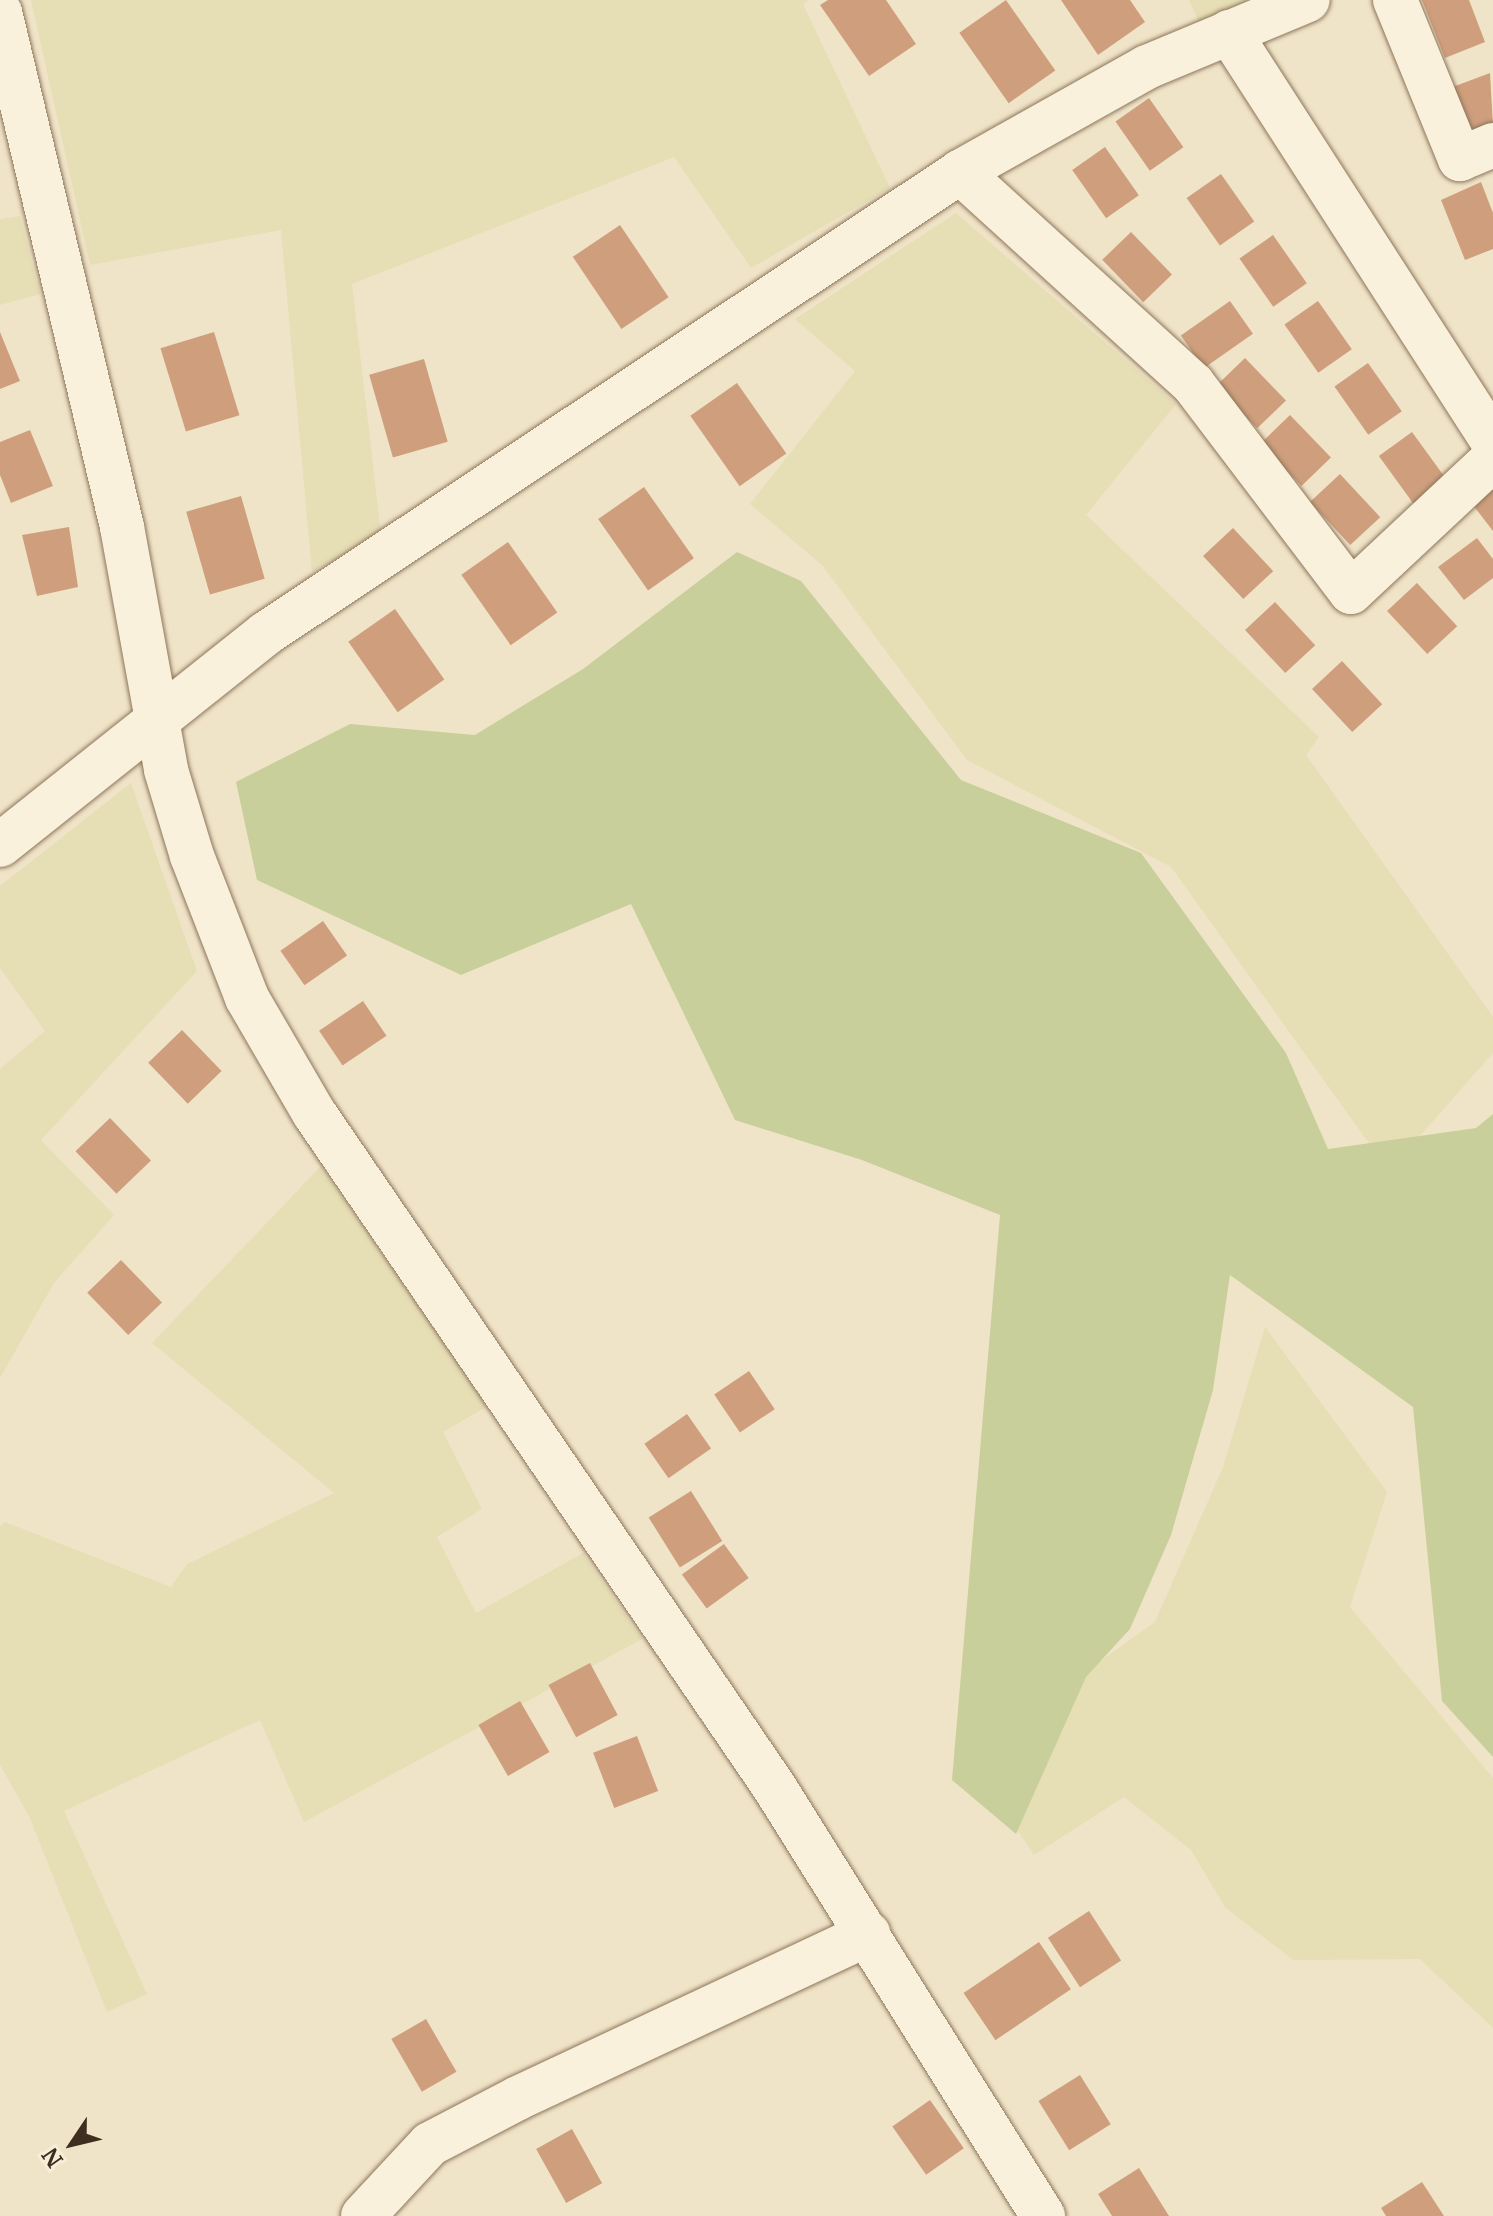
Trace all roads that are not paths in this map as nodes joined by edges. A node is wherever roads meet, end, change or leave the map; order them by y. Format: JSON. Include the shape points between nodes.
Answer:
{"nodes":[{"id":1,"x":1308,"y":0,"type":"edge"},
{"id":2,"x":1395,"y":0,"type":"edge"},
{"id":3,"x":0,"y":12,"type":"edge"},
{"id":4,"x":1229,"y":32,"type":"junction"},
{"id":5,"x":11,"y":104,"type":"edge"},
{"id":6,"x":1493,"y":145,"type":"edge"},
{"id":7,"x":960,"y":172,"type":"junction"},
{"id":8,"x":1493,"y":441,"type":"edge"},
{"id":9,"x":1493,"y":459,"type":"edge"},
{"id":10,"x":159,"y":714,"type":"junction"},
{"id":11,"x":0,"y":845,"type":"edge"},
{"id":12,"x":868,"y":1934,"type":"junction"},
{"id":13,"x":363,"y":2216,"type":"edge"},
{"id":14,"x":1043,"y":2216,"type":"edge"}],
"edges":[{"from":1,"to":4,"type":"street"},
{"from":2,"to":6,"type":"street","via":[[1460,159]]},
{"from":3,"to":5,"type":"street"},
{"from":4,"to":7,"type":"street","via":[[1147,67]]},
{"from":4,"to":8,"type":"street"},
{"from":5,"to":10,"type":"street","via":[[115,497]]},
{"from":7,"to":9,"type":"street","via":[[1193,384],[1351,592]]},
{"from":7,"to":10,"type":"street","via":[[278,625]]},
{"from":10,"to":11,"type":"street"},
{"from":10,"to":12,"type":"street","via":[[166,770],[192,856],[254,1011],[314,1113]]},
{"from":12,"to":13,"type":"street","via":[[430,2144]]},
{"from":12,"to":14,"type":"street"}]}
